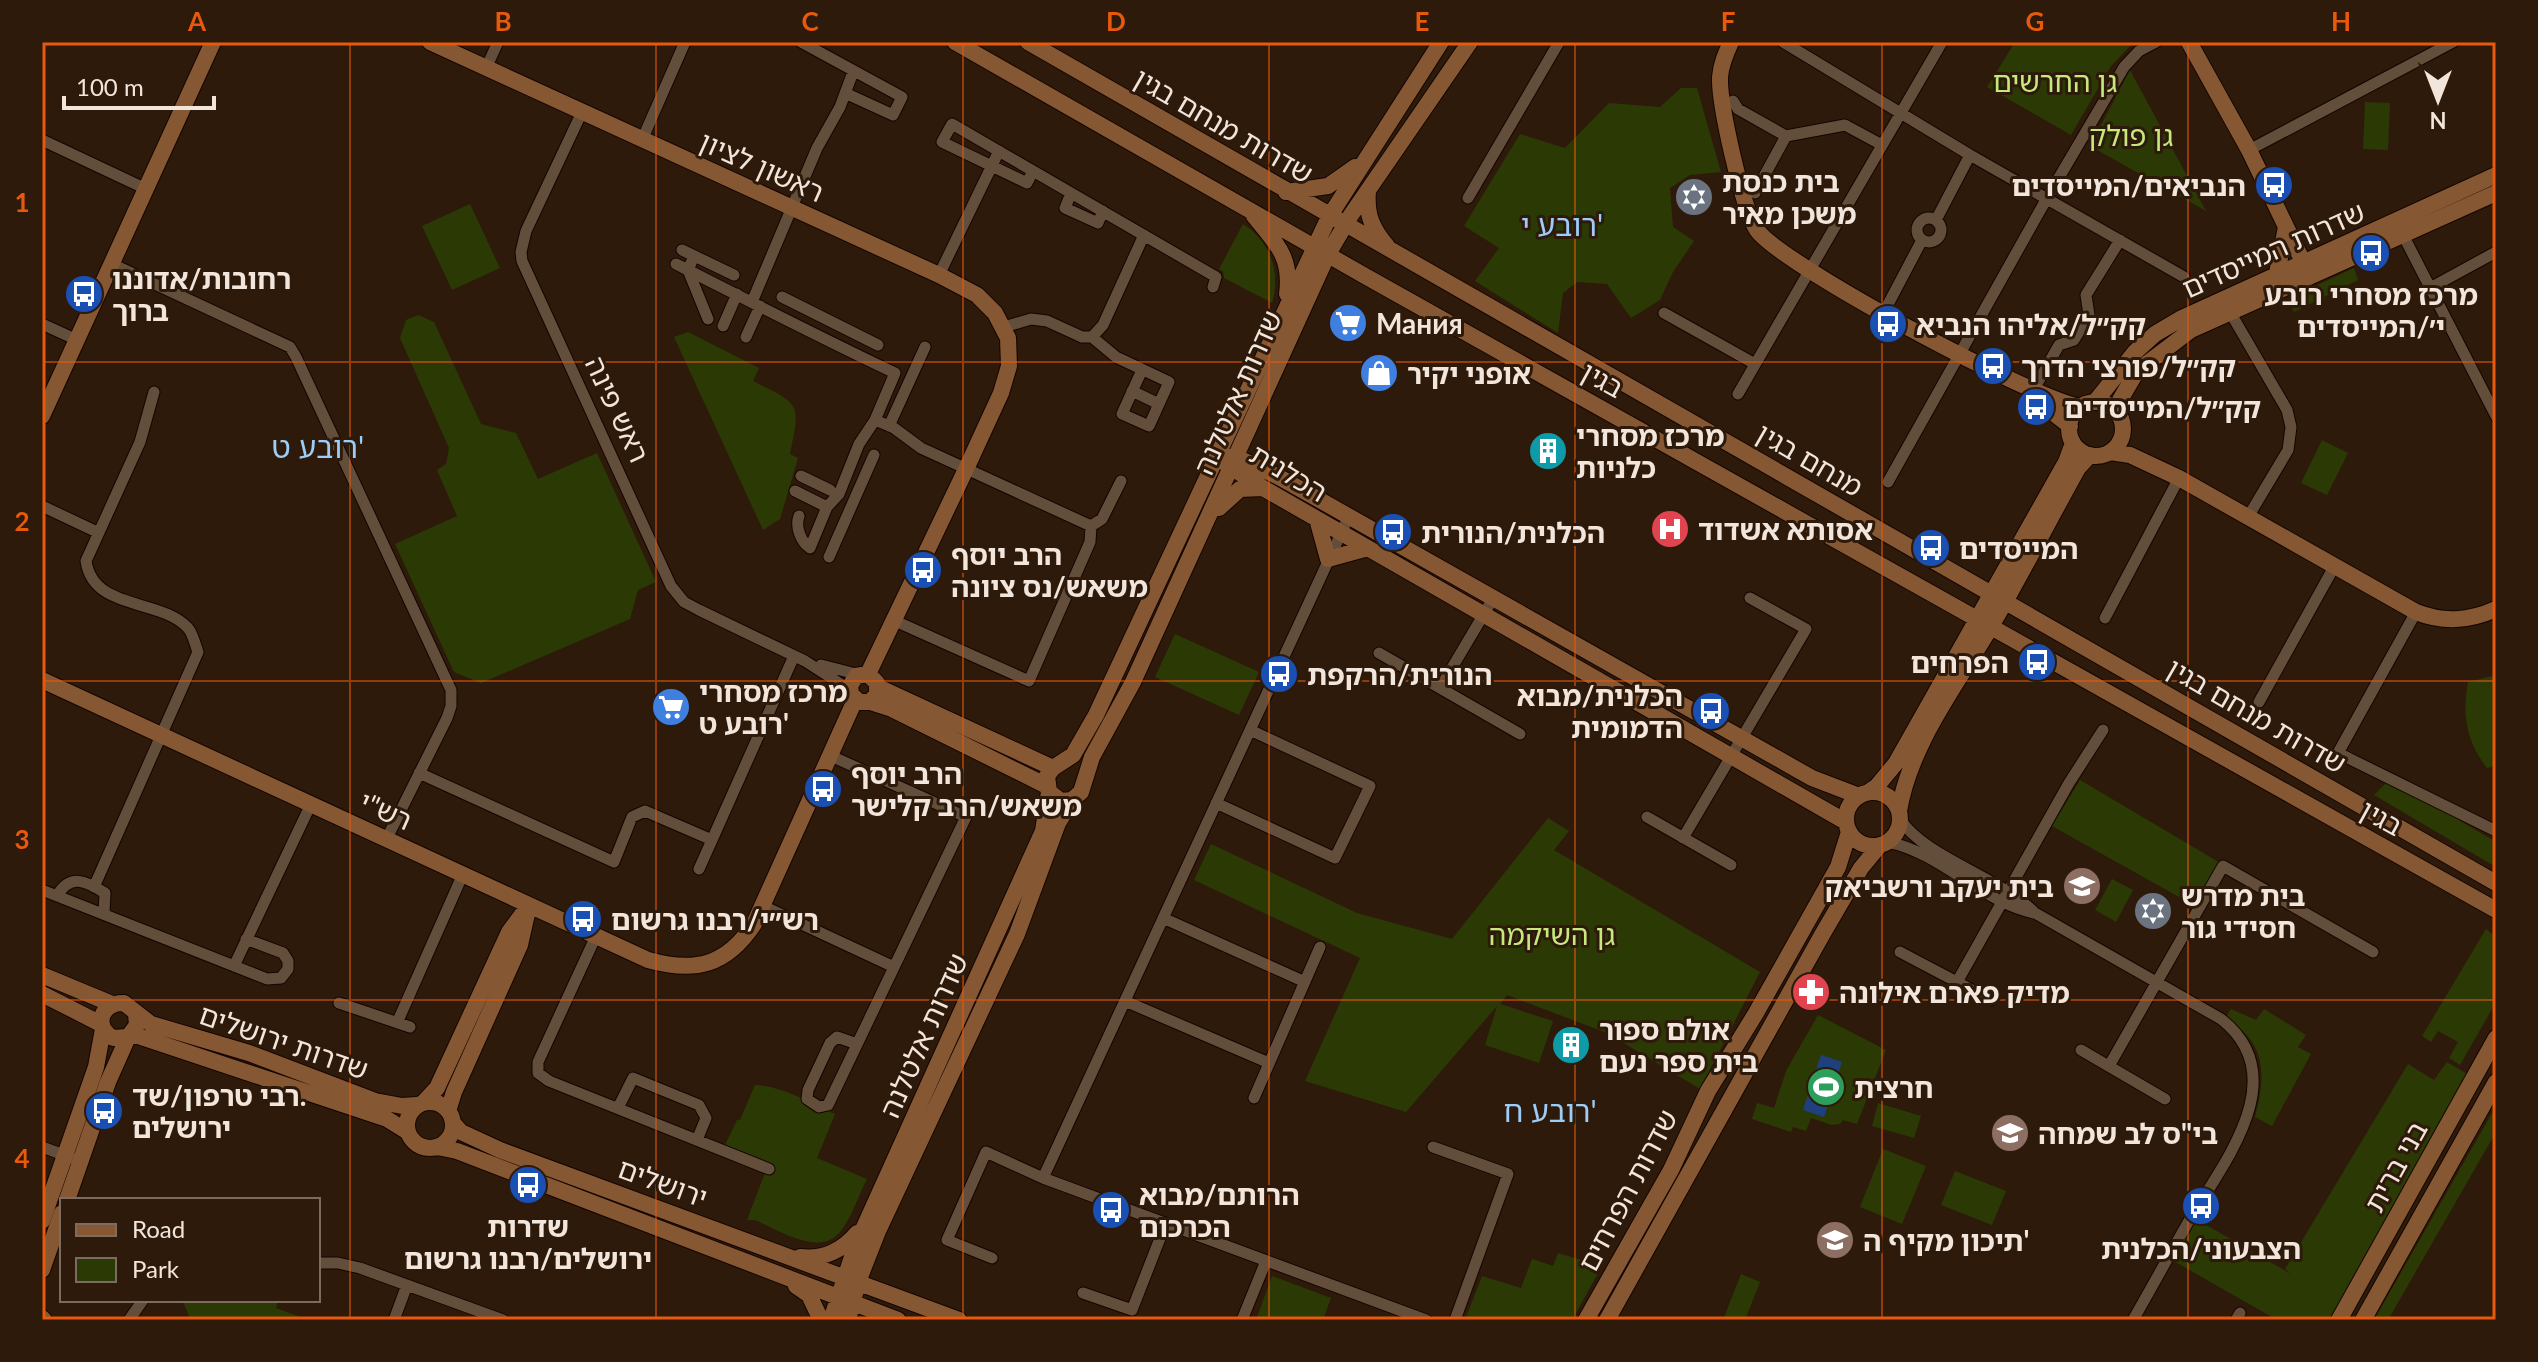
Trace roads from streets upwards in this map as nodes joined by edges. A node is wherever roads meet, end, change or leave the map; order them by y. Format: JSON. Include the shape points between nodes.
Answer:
{"nodes":[{"id":1,"x":213,"y":42,"type":"edge"},
{"id":2,"x":430,"y":42,"type":"edge"},
{"id":3,"x":498,"y":42,"type":"edge"},
{"id":4,"x":685,"y":42,"type":"edge"},
{"id":5,"x":801,"y":42,"type":"edge"},
{"id":6,"x":955,"y":42,"type":"edge"},
{"id":7,"x":1028,"y":42,"type":"edge"},
{"id":8,"x":1441,"y":42,"type":"edge"},
{"id":9,"x":1470,"y":42,"type":"edge"},
{"id":10,"x":1559,"y":42,"type":"edge"},
{"id":11,"x":1731,"y":42,"type":"edge"},
{"id":12,"x":1783,"y":42,"type":"edge"},
{"id":13,"x":1942,"y":42,"type":"edge"},
{"id":14,"x":2156,"y":42,"type":"edge"},
{"id":15,"x":2189,"y":42,"type":"edge"},
{"id":16,"x":2453,"y":42,"type":"edge"},
{"id":17,"x":448,"y":43,"type":"edge"},
{"id":18,"x":487,"y":66,"type":"junction"},
{"id":19,"x":853,"y":72,"type":"junction"},
{"id":20,"x":845,"y":93,"type":"junction"},
{"id":21,"x":1735,"y":105,"type":"dead end"},
{"id":22,"x":582,"y":112,"type":"junction"},
{"id":23,"x":1901,"y":113,"type":"junction"},
{"id":24,"x":1786,"y":136,"type":"junction"},
{"id":25,"x":42,"y":140,"type":"edge"},
{"id":26,"x":642,"y":140,"type":"junction"},
{"id":27,"x":1882,"y":145,"type":"junction"},
{"id":28,"x":2249,"y":150,"type":"junction"},
{"id":29,"x":999,"y":151,"type":"junction"},
{"id":30,"x":1970,"y":155,"type":"junction"},
{"id":31,"x":1366,"y":158,"type":"junction"},
{"id":32,"x":992,"y":166,"type":"junction"},
{"id":33,"x":1033,"y":171,"type":"junction"},
{"id":34,"x":2496,"y":175,"type":"edge"},
{"id":35,"x":146,"y":189,"type":"junction"},
{"id":36,"x":1368,"y":191,"type":"junction"},
{"id":37,"x":1286,"y":192,"type":"junction"},
{"id":38,"x":1755,"y":193,"type":"dead end"},
{"id":39,"x":2496,"y":193,"type":"edge"},
{"id":40,"x":1468,"y":198,"type":"dead end"},
{"id":41,"x":2047,"y":198,"type":"junction"},
{"id":42,"x":793,"y":208,"type":"junction"},
{"id":43,"x":1248,"y":209,"type":"junction"},
{"id":44,"x":1329,"y":217,"type":"junction"},
{"id":45,"x":1936,"y":220,"type":"junction"},
{"id":46,"x":1345,"y":225,"type":"junction"},
{"id":47,"x":2286,"y":226,"type":"junction"},
{"id":48,"x":2400,"y":229,"type":"junction"},
{"id":49,"x":1144,"y":235,"type":"junction"},
{"id":50,"x":1922,"y":240,"type":"junction"},
{"id":51,"x":2120,"y":240,"type":"junction"},
{"id":52,"x":682,"y":250,"type":"dead end"},
{"id":53,"x":1321,"y":250,"type":"junction"},
{"id":54,"x":2496,"y":252,"type":"edge"},
{"id":55,"x":1394,"y":253,"type":"junction"},
{"id":56,"x":694,"y":256,"type":"junction"},
{"id":57,"x":112,"y":264,"type":"junction"},
{"id":58,"x":676,"y":264,"type":"dead end"},
{"id":59,"x":2307,"y":269,"type":"junction"},
{"id":60,"x":688,"y":270,"type":"junction"},
{"id":61,"x":1809,"y":270,"type":"junction"},
{"id":62,"x":2277,"y":273,"type":"junction"},
{"id":63,"x":734,"y":275,"type":"dead end"},
{"id":64,"x":939,"y":275,"type":"junction"},
{"id":65,"x":2184,"y":277,"type":"dead end"},
{"id":66,"x":1213,"y":287,"type":"dead end"},
{"id":67,"x":2430,"y":288,"type":"junction"},
{"id":68,"x":737,"y":294,"type":"junction"},
{"id":69,"x":782,"y":297,"type":"dead end"},
{"id":70,"x":756,"y":304,"type":"junction"},
{"id":71,"x":1285,"y":306,"type":"junction"},
{"id":72,"x":1884,"y":312,"type":"junction"},
{"id":73,"x":2230,"y":312,"type":"junction"},
{"id":74,"x":1664,"y":313,"type":"dead end"},
{"id":75,"x":708,"y":319,"type":"dead end"},
{"id":76,"x":830,"y":321,"type":"junction"},
{"id":77,"x":42,"y":324,"type":"edge"},
{"id":78,"x":723,"y":326,"type":"dead end"},
{"id":79,"x":1004,"y":327,"type":"junction"},
{"id":80,"x":746,"y":337,"type":"dead end"},
{"id":81,"x":1092,"y":337,"type":"junction"},
{"id":82,"x":823,"y":339,"type":"junction"},
{"id":83,"x":77,"y":340,"type":"junction"},
{"id":84,"x":878,"y":345,"type":"dead end"},
{"id":85,"x":925,"y":347,"type":"dead end"},
{"id":86,"x":1960,"y":354,"type":"junction"},
{"id":87,"x":1755,"y":364,"type":"junction"},
{"id":88,"x":1142,"y":370,"type":"junction"},
{"id":89,"x":2001,"y":376,"type":"junction"},
{"id":90,"x":2034,"y":389,"type":"junction"},
{"id":91,"x":1132,"y":391,"type":"junction"},
{"id":92,"x":154,"y":392,"type":"dead end"},
{"id":93,"x":1738,"y":394,"type":"dead end"},
{"id":94,"x":1159,"y":404,"type":"junction"},
{"id":95,"x":2088,"y":405,"type":"junction"},
{"id":96,"x":42,"y":416,"type":"edge"},
{"id":97,"x":2496,"y":416,"type":"edge"},
{"id":98,"x":875,"y":420,"type":"junction"},
{"id":99,"x":2121,"y":422,"type":"junction"},
{"id":100,"x":889,"y":426,"type":"junction"},
{"id":101,"x":1250,"y":426,"type":"junction"},
{"id":102,"x":2071,"y":434,"type":"junction"},
{"id":103,"x":2110,"y":452,"type":"junction"},
{"id":104,"x":874,"y":455,"type":"dead end"},
{"id":105,"x":1216,"y":455,"type":"junction"},
{"id":106,"x":2090,"y":455,"type":"junction"},
{"id":107,"x":1234,"y":463,"type":"junction"},
{"id":108,"x":967,"y":467,"type":"junction"},
{"id":109,"x":801,"y":476,"type":"dead end"},
{"id":110,"x":1279,"y":477,"type":"junction"},
{"id":111,"x":2179,"y":478,"type":"junction"},
{"id":112,"x":1121,"y":481,"type":"dead end"},
{"id":113,"x":814,"y":482,"type":"junction"},
{"id":114,"x":1888,"y":482,"type":"dead end"},
{"id":115,"x":1263,"y":488,"type":"junction"},
{"id":116,"x":795,"y":491,"type":"dead end"},
{"id":117,"x":834,"y":492,"type":"junction"},
{"id":118,"x":807,"y":497,"type":"junction"},
{"id":119,"x":852,"y":500,"type":"junction"},
{"id":120,"x":42,"y":506,"type":"edge"},
{"id":121,"x":827,"y":507,"type":"junction"},
{"id":122,"x":799,"y":516,"type":"dead end"},
{"id":123,"x":1349,"y":516,"type":"junction"},
{"id":124,"x":2248,"y":517,"type":"junction"},
{"id":125,"x":1317,"y":519,"type":"junction"},
{"id":126,"x":1208,"y":522,"type":"junction"},
{"id":127,"x":1091,"y":526,"type":"junction"},
{"id":128,"x":97,"y":532,"type":"junction"},
{"id":129,"x":1341,"y":532,"type":"junction"},
{"id":130,"x":1368,"y":548,"type":"junction"},
{"id":131,"x":829,"y":557,"type":"dead end"},
{"id":132,"x":1328,"y":559,"type":"junction"},
{"id":133,"x":2334,"y":567,"type":"junction"},
{"id":134,"x":1999,"y":596,"type":"junction"},
{"id":135,"x":1494,"y":597,"type":"junction"},
{"id":136,"x":1750,"y":598,"type":"dead end"},
{"id":137,"x":2496,"y":609,"type":"edge"},
{"id":138,"x":2416,"y":612,"type":"junction"},
{"id":139,"x":1484,"y":614,"type":"junction"},
{"id":140,"x":2105,"y":618,"type":"dead end"},
{"id":141,"x":893,"y":620,"type":"junction"},
{"id":142,"x":1984,"y":623,"type":"junction"},
{"id":143,"x":1379,"y":653,"type":"dead end"},
{"id":144,"x":799,"y":658,"type":"junction"},
{"id":145,"x":42,"y":680,"type":"edge"},
{"id":146,"x":864,"y":688,"type":"junction"},
{"id":147,"x":1440,"y":688,"type":"junction"},
{"id":148,"x":2259,"y":702,"type":"dead end"},
{"id":149,"x":1250,"y":730,"type":"junction"},
{"id":150,"x":2103,"y":730,"type":"dead end"},
{"id":151,"x":160,"y":733,"type":"junction"},
{"id":152,"x":1520,"y":734,"type":"dead end"},
{"id":153,"x":1742,"y":739,"type":"junction"},
{"id":154,"x":831,"y":756,"type":"junction"},
{"id":155,"x":1732,"y":756,"type":"junction"},
{"id":156,"x":1058,"y":766,"type":"junction"},
{"id":157,"x":419,"y":773,"type":"junction"},
{"id":158,"x":1085,"y":781,"type":"junction"},
{"id":159,"x":1048,"y":789,"type":"junction"},
{"id":160,"x":1863,"y":795,"type":"junction"},
{"id":161,"x":1072,"y":800,"type":"junction"},
{"id":162,"x":1216,"y":803,"type":"junction"},
{"id":163,"x":311,"y":804,"type":"junction"},
{"id":164,"x":1899,"y":815,"type":"junction"},
{"id":165,"x":1647,"y":817,"type":"dead end"},
{"id":166,"x":1848,"y":827,"type":"junction"},
{"id":167,"x":2496,"y":831,"type":"edge"},
{"id":168,"x":387,"y":838,"type":"junction"},
{"id":169,"x":1683,"y":838,"type":"junction"},
{"id":170,"x":712,"y":840,"type":"junction"},
{"id":171,"x":1883,"y":844,"type":"junction"},
{"id":172,"x":1731,"y":865,"type":"dead end"},
{"id":173,"x":699,"y":869,"type":"dead end"},
{"id":174,"x":463,"y":874,"type":"junction"},
{"id":175,"x":2496,"y":883,"type":"edge"},
{"id":176,"x":94,"y":887,"type":"junction"},
{"id":177,"x":495,"y":889,"type":"junction"},
{"id":178,"x":42,"y":890,"type":"edge"},
{"id":179,"x":2459,"y":890,"type":"junction"},
{"id":180,"x":57,"y":896,"type":"junction"},
{"id":181,"x":2005,"y":896,"type":"junction"},
{"id":182,"x":529,"y":905,"type":"junction"},
{"id":183,"x":763,"y":906,"type":"junction"},
{"id":184,"x":2496,"y":910,"type":"edge"},
{"id":185,"x":104,"y":913,"type":"junction"},
{"id":186,"x":1163,"y":918,"type":"junction"},
{"id":187,"x":2496,"y":918,"type":"edge"},
{"id":188,"x":560,"y":919,"type":"junction"},
{"id":189,"x":596,"y":936,"type":"junction"},
{"id":190,"x":246,"y":939,"type":"junction"},
{"id":191,"x":514,"y":939,"type":"junction"},
{"id":192,"x":1320,"y":947,"type":"dead end"},
{"id":193,"x":1900,"y":952,"type":"dead end"},
{"id":194,"x":2373,"y":952,"type":"dead end"},
{"id":195,"x":234,"y":966,"type":"junction"},
{"id":196,"x":894,"y":967,"type":"junction"},
{"id":197,"x":42,"y":975,"type":"edge"},
{"id":198,"x":1305,"y":982,"type":"junction"},
{"id":199,"x":1957,"y":982,"type":"junction"},
{"id":200,"x":2157,"y":982,"type":"junction"},
{"id":201,"x":42,"y":994,"type":"edge"},
{"id":202,"x":1991,"y":1000,"type":"dead end"},
{"id":203,"x":1125,"y":1001,"type":"junction"},
{"id":204,"x":339,"y":1003,"type":"dead end"},
{"id":205,"x":112,"y":1004,"type":"junction"},
{"id":206,"x":136,"y":1014,"type":"junction"},
{"id":207,"x":397,"y":1023,"type":"junction"},
{"id":208,"x":102,"y":1026,"type":"junction"},
{"id":209,"x":410,"y":1027,"type":"dead end"},
{"id":210,"x":130,"y":1035,"type":"junction"},
{"id":211,"x":2496,"y":1038,"type":"edge"},
{"id":212,"x":857,"y":1044,"type":"junction"},
{"id":213,"x":2081,"y":1050,"type":"dead end"},
{"id":214,"x":1269,"y":1063,"type":"junction"},
{"id":215,"x":2109,"y":1066,"type":"junction"},
{"id":216,"x":2496,"y":1082,"type":"edge"},
{"id":217,"x":1254,"y":1098,"type":"dead end"},
{"id":218,"x":2165,"y":1099,"type":"dead end"},
{"id":219,"x":421,"y":1104,"type":"junction"},
{"id":220,"x":618,"y":1108,"type":"junction"},
{"id":221,"x":451,"y":1117,"type":"junction"},
{"id":222,"x":408,"y":1132,"type":"junction"},
{"id":223,"x":697,"y":1140,"type":"junction"},
{"id":224,"x":42,"y":1147,"type":"edge"},
{"id":225,"x":437,"y":1147,"type":"junction"},
{"id":226,"x":1433,"y":1147,"type":"dead end"},
{"id":227,"x":73,"y":1158,"type":"junction"},
{"id":228,"x":769,"y":1169,"type":"dead end"},
{"id":229,"x":1043,"y":1178,"type":"junction"},
{"id":230,"x":67,"y":1198,"type":"edge"},
{"id":231,"x":60,"y":1219,"type":"edge"},
{"id":232,"x":42,"y":1221,"type":"edge"},
{"id":233,"x":866,"y":1223,"type":"junction"},
{"id":234,"x":1166,"y":1223,"type":"junction"},
{"id":235,"x":873,"y":1246,"type":"junction"},
{"id":236,"x":786,"y":1256,"type":"junction"},
{"id":237,"x":992,"y":1258,"type":"dead end"},
{"id":238,"x":1266,"y":1261,"type":"junction"},
{"id":239,"x":320,"y":1263,"type":"edge"},
{"id":240,"x":42,"y":1270,"type":"edge"},
{"id":241,"x":785,"y":1278,"type":"junction"},
{"id":242,"x":851,"y":1280,"type":"junction"},
{"id":243,"x":407,"y":1285,"type":"junction"},
{"id":244,"x":1083,"y":1293,"type":"dead end"},
{"id":245,"x":142,"y":1302,"type":"edge"},
{"id":246,"x":910,"y":1302,"type":"junction"},
{"id":247,"x":846,"y":1307,"type":"edge"},
{"id":248,"x":129,"y":1320,"type":"edge"},
{"id":249,"x":394,"y":1320,"type":"edge"},
{"id":250,"x":503,"y":1320,"type":"edge"},
{"id":251,"x":821,"y":1320,"type":"edge"},
{"id":252,"x":831,"y":1320,"type":"edge"},
{"id":253,"x":898,"y":1320,"type":"edge"},
{"id":254,"x":959,"y":1320,"type":"edge"},
{"id":255,"x":1242,"y":1320,"type":"edge"},
{"id":256,"x":1426,"y":1320,"type":"edge"},
{"id":257,"x":1455,"y":1320,"type":"edge"},
{"id":258,"x":1586,"y":1320,"type":"edge"},
{"id":259,"x":1607,"y":1320,"type":"edge"},
{"id":260,"x":2133,"y":1320,"type":"edge"},
{"id":261,"x":2339,"y":1320,"type":"edge"},
{"id":262,"x":2363,"y":1320,"type":"edge"}],
"edges":[{"from":1,"to":35,"type":"street"},
{"from":2,"to":18,"type":"street","name":"ראשון לציון"},
{"from":3,"to":18,"type":"street"},
{"from":4,"to":26,"type":"street"},
{"from":5,"to":19,"type":"street"},
{"from":6,"to":43,"type":"street"},
{"from":7,"to":37,"type":"street","name":"שדרות מנחם בגין"},
{"from":8,"to":31,"type":"street","name":"שדרות אלטלנה"},
{"from":9,"to":36,"type":"street","name":"שדרות אלטלנה"},
{"from":10,"to":40,"type":"street"},
{"from":11,"to":61,"type":"street","via":[[1722,65],[1721,105],[1750,217],[1758,232]]},
{"from":12,"to":23,"type":"street"},
{"from":13,"to":23,"type":"street"},
{"from":14,"to":41,"type":"street","via":[[2124,67]]},
{"from":15,"to":28,"type":"street"},
{"from":16,"to":28,"type":"street"},
{"from":17,"to":18,"type":"street","name":"ראשון לציון"},
{"from":18,"to":22,"type":"street","name":"ראשון לציון"},
{"from":19,"to":20,"type":"street"},
{"from":19,"to":20,"type":"street","via":[[902,97],[893,115]]},
{"from":20,"to":42,"type":"street"},
{"from":21,"to":24,"type":"street"},
{"from":22,"to":26,"type":"street","name":"ראשון לציון"},
{"from":22,"to":144,"type":"street","name":"ראש פינה","via":[[523,241],[527,274],[677,594],[708,615]]},
{"from":23,"to":27,"type":"street"},
{"from":23,"to":30,"type":"street"},
{"from":24,"to":27,"type":"street","via":[[1845,125]]},
{"from":24,"to":38,"type":"street"},
{"from":25,"to":35,"type":"street"},
{"from":26,"to":42,"type":"street","name":"ראשון לציון"},
{"from":27,"to":61,"type":"street"},
{"from":28,"to":47,"type":"street"},
{"from":29,"to":32,"type":"street"},
{"from":29,"to":32,"type":"street","via":[[952,124],[942,142]]},
{"from":29,"to":33,"type":"street"},
{"from":30,"to":41,"type":"street"},
{"from":30,"to":45,"type":"street"},
{"from":31,"to":37,"type":"street","via":[[1328,186]]},
{"from":31,"to":44,"type":"street","name":"שדרות אלטלנה"},
{"from":32,"to":33,"type":"street","via":[[1027,183]]},
{"from":32,"to":64,"type":"street"},
{"from":33,"to":49,"type":"street"},
{"from":34,"to":48,"type":"street","name":"שדרות המייסדים"},
{"from":35,"to":57,"type":"street"},
{"from":36,"to":46,"type":"street","name":"שדרות אלטלנה"},
{"from":36,"to":55,"type":"street","via":[[1369,218]]},
{"from":37,"to":44,"type":"street","name":"שדרות מנחם בגין"},
{"from":39,"to":48,"type":"street","name":"שדרות המייסדים"},
{"from":41,"to":51,"type":"street"},
{"from":41,"to":86,"type":"street"},
{"from":42,"to":64,"type":"street","name":"ראשון לציון"},
{"from":42,"to":70,"type":"street"},
{"from":43,"to":53,"type":"street"},
{"from":43,"to":71,"type":"street","via":[[1285,258]]},
{"from":44,"to":46,"type":"street","name":"שדרות מנחם בגין"},
{"from":44,"to":53,"type":"street","name":"שדרות אלטלנה"},
{"from":45,"to":50,"type":"street","via":[[1924,219],[1918,225]]},
{"from":45,"to":50,"type":"street","via":[[1939,237]]},
{"from":46,"to":53,"type":"street","name":"שדרות אלטלנה"},
{"from":46,"to":55,"type":"street","name":"שדרות מנחם בגין"},
{"from":47,"to":59,"type":"street"},
{"from":47,"to":62,"type":"street"},
{"from":48,"to":59,"type":"street","name":"שדרות המייסדים"},
{"from":48,"to":67,"type":"street"},
{"from":49,"to":66,"type":"street","via":[[1216,277]]},
{"from":49,"to":81,"type":"street","via":[[1103,325]]},
{"from":50,"to":72,"type":"street"},
{"from":51,"to":65,"type":"street"},
{"from":51,"to":90,"type":"street","via":[[2086,295],[2089,315],[2074,340],[2059,345]]},
{"from":52,"to":56,"type":"street"},
{"from":53,"to":71,"type":"street","name":"שדרות אלטלנה"},
{"from":53,"to":101,"type":"street","name":"שדרות אלטלנה"},
{"from":53,"to":142,"type":"street","name":"בגין"},
{"from":54,"to":67,"type":"street"},
{"from":55,"to":134,"type":"street","name":"מנחם בגין"},
{"from":56,"to":60,"type":"street"},
{"from":56,"to":63,"type":"street"},
{"from":57,"to":83,"type":"street"},
{"from":57,"to":157,"type":"street","via":[[290,347],[451,690],[447,718]]},
{"from":58,"to":60,"type":"street"},
{"from":59,"to":62,"type":"street","name":"שדרות המייסדים"},
{"from":59,"to":73,"type":"street","name":"שדרות המייסדים"},
{"from":60,"to":68,"type":"street"},
{"from":60,"to":75,"type":"street"},
{"from":61,"to":72,"type":"street"},
{"from":61,"to":87,"type":"street"},
{"from":62,"to":95,"type":"street","name":"שדרות המייסדים","via":[[2155,334]]},
{"from":64,"to":79,"type":"street","name":"ראשון לציון","via":[[985,302]]},
{"from":67,"to":97,"type":"street"},
{"from":68,"to":70,"type":"street"},
{"from":68,"to":78,"type":"street"},
{"from":69,"to":76,"type":"street"},
{"from":70,"to":80,"type":"street"},
{"from":70,"to":82,"type":"street"},
{"from":71,"to":105,"type":"street","name":"שדרות אלטלנה"},
{"from":72,"to":86,"type":"street"},
{"from":73,"to":99,"type":"street","name":"שדרות המייסדים","via":[[2191,330],[2137,371],[2120,400]]},
{"from":73,"to":124,"type":"street","via":[[2287,410],[2291,427],[2288,450]]},
{"from":74,"to":87,"type":"street"},
{"from":76,"to":82,"type":"street"},
{"from":76,"to":84,"type":"street"},
{"from":77,"to":83,"type":"street"},
{"from":79,"to":81,"type":"street","via":[[1036,319]]},
{"from":79,"to":108,"type":"street","via":[[1008,373]]},
{"from":81,"to":88,"type":"street"},
{"from":82,"to":98,"type":"street","via":[[895,373]]},
{"from":83,"to":96,"type":"street"},
{"from":85,"to":100,"type":"street"},
{"from":86,"to":89,"type":"street"},
{"from":86,"to":114,"type":"street"},
{"from":87,"to":93,"type":"street"},
{"from":88,"to":91,"type":"street"},
{"from":88,"to":94,"type":"street","via":[[1169,382]]},
{"from":89,"to":90,"type":"street"},
{"from":89,"to":102,"type":"street"},
{"from":90,"to":95,"type":"street","via":[[2056,401]]},
{"from":91,"to":94,"type":"street"},
{"from":91,"to":94,"type":"street","via":[[1122,414],[1149,426]]},
{"from":92,"to":128,"type":"street","via":[[140,442]]},
{"from":95,"to":99,"type":"street","via":[[2109,405]]},
{"from":95,"to":102,"type":"street","via":[[2073,415]]},
{"from":98,"to":100,"type":"street"},
{"from":98,"to":117,"type":"street"},
{"from":99,"to":103,"type":"street","via":[[2120,440]]},
{"from":99,"to":111,"type":"street","via":[[2134,444]]},
{"from":100,"to":108,"type":"street","via":[[921,448]]},
{"from":101,"to":107,"type":"street","name":"שדרות אלטלנה"},
{"from":101,"to":110,"type":"street","via":[[1255,452]]},
{"from":102,"to":106,"type":"street","via":[[2080,450]]},
{"from":102,"to":134,"type":"street","via":[[2066,462]]},
{"from":103,"to":106,"type":"street"},
{"from":103,"to":111,"type":"street","via":[[2130,455]]},
{"from":104,"to":119,"type":"street"},
{"from":105,"to":107,"type":"street","name":"הכלנית"},
{"from":105,"to":156,"type":"street","name":"שדרות אלטלנה","via":[[1096,715],[1077,749]]},
{"from":106,"to":134,"type":"street"},
{"from":107,"to":110,"type":"street","name":"הכלנית"},
{"from":107,"to":115,"type":"street","name":"הכלנית"},
{"from":107,"to":126,"type":"street","name":"שדרות אלטלנה"},
{"from":108,"to":127,"type":"street"},
{"from":108,"to":141,"type":"street"},
{"from":109,"to":113,"type":"street"},
{"from":110,"to":123,"type":"street","name":"הכלנית"},
{"from":111,"to":124,"type":"street"},
{"from":111,"to":140,"type":"street"},
{"from":112,"to":127,"type":"street","via":[[1102,519]]},
{"from":113,"to":117,"type":"street"},
{"from":113,"to":118,"type":"street"},
{"from":115,"to":125,"type":"street","name":"הכלנית"},
{"from":115,"to":126,"type":"street","via":[[1236,491]]},
{"from":116,"to":118,"type":"street"},
{"from":117,"to":119,"type":"street"},
{"from":117,"to":121,"type":"street"},
{"from":118,"to":121,"type":"street"},
{"from":119,"to":131,"type":"street"},
{"from":120,"to":128,"type":"street"},
{"from":121,"to":122,"type":"street","via":[[810,548],[798,529]]},
{"from":123,"to":129,"type":"street"},
{"from":123,"to":135,"type":"street","name":"הכלנית"},
{"from":124,"to":133,"type":"street"},
{"from":125,"to":129,"type":"street","name":"הכלנית"},
{"from":125,"to":132,"type":"street"},
{"from":126,"to":158,"type":"street","name":"שדרות אלטלנה"},
{"from":127,"to":141,"type":"street","via":[[1090,542],[1029,681]]},
{"from":128,"to":151,"type":"street","via":[[86,561],[95,585],[174,618],[194,639],[198,652],[193,667]]},
{"from":129,"to":130,"type":"street","name":"הכלנית"},
{"from":129,"to":132,"type":"street"},
{"from":130,"to":132,"type":"street"},
{"from":130,"to":139,"type":"street","name":"הכלנית"},
{"from":132,"to":149,"type":"street"},
{"from":133,"to":138,"type":"street"},
{"from":133,"to":148,"type":"street"},
{"from":134,"to":142,"type":"street"},
{"from":134,"to":175,"type":"street","name":"שדרות מנחם בגין"},
{"from":135,"to":139,"type":"street"},
{"from":135,"to":153,"type":"street","name":"הכלנית"},
{"from":136,"to":153,"type":"street","via":[[1806,629]]},
{"from":137,"to":138,"type":"street","via":[[2450,620]]},
{"from":138,"to":167,"type":"street","via":[[2338,753]]},
{"from":139,"to":147,"type":"street"},
{"from":139,"to":155,"type":"street","name":"הכלנית"},
{"from":141,"to":146,"type":"street"},
{"from":142,"to":160,"type":"street","via":[[1896,763]]},
{"from":142,"to":164,"type":"street","via":[[1918,750],[1902,790]]},
{"from":142,"to":179,"type":"street","name":"בגין"},
{"from":143,"to":147,"type":"street"},
{"from":144,"to":146,"type":"street","name":"ראש פינה"},
{"from":144,"to":146,"type":"street","name":"ראש פינה"},
{"from":144,"to":170,"type":"street"},
{"from":145,"to":151,"type":"street","name":"רש\"י"},
{"from":146,"to":154,"type":"street"},
{"from":146,"to":156,"type":"street","name":"ראש פינה"},
{"from":146,"to":159,"type":"street","name":"ראש פינה","via":[[892,709]]},
{"from":147,"to":152,"type":"street"},
{"from":149,"to":162,"type":"street"},
{"from":149,"to":162,"type":"street","via":[[1370,786],[1335,858]]},
{"from":150,"to":181,"type":"street"},
{"from":151,"to":163,"type":"street","name":"רש\"י"},
{"from":151,"to":176,"type":"street"},
{"from":153,"to":155,"type":"street"},
{"from":153,"to":160,"type":"street","name":"הכלנית","via":[[1828,786]]},
{"from":154,"to":183,"type":"street"},
{"from":154,"to":196,"type":"street","via":[[966,817]]},
{"from":155,"to":166,"type":"street","name":"הכלנית"},
{"from":155,"to":169,"type":"street"},
{"from":156,"to":158,"type":"street","via":[[1075,765]]},
{"from":156,"to":159,"type":"street","via":[[1047,776]]},
{"from":157,"to":168,"type":"street"},
{"from":157,"to":170,"type":"street","via":[[614,862],[632,817],[645,811]]},
{"from":158,"to":161,"type":"street"},
{"from":159,"to":161,"type":"street","via":[[1061,801]]},
{"from":159,"to":233,"type":"street","name":"שדרות אלטלנה","via":[[1043,831]]},
{"from":160,"to":164,"type":"street","via":[[1883,794]]},
{"from":160,"to":166,"type":"street","via":[[1849,808]]},
{"from":161,"to":235,"type":"street","name":"שדרות אלטלנה","via":[[1058,823],[1017,934]]},
{"from":162,"to":186,"type":"street"},
{"from":163,"to":168,"type":"street","name":"רש\"י"},
{"from":163,"to":190,"type":"street"},
{"from":164,"to":171,"type":"street","via":[[1896,833]]},
{"from":164,"to":181,"type":"street","via":[[1916,838]]},
{"from":165,"to":169,"type":"street"},
{"from":166,"to":171,"type":"street","via":[[1859,842]]},
{"from":166,"to":258,"type":"street","name":"שדרות הפרחים","via":[[1838,867],[1708,1091],[1671,1170]]},
{"from":168,"to":174,"type":"street","name":"רש\"י"},
{"from":169,"to":172,"type":"street"},
{"from":170,"to":173,"type":"street"},
{"from":171,"to":181,"type":"street","via":[[1916,852]]},
{"from":171,"to":259,"type":"street","name":"שדרות הפרחים","via":[[1861,868],[1822,935]]},
{"from":174,"to":177,"type":"street","name":"רש\"י"},
{"from":174,"to":207,"type":"street"},
{"from":176,"to":180,"type":"street","via":[[70,880]]},
{"from":176,"to":185,"type":"street","via":[[105,893]]},
{"from":177,"to":182,"type":"street","name":"רש\"י"},
{"from":177,"to":191,"type":"street"},
{"from":178,"to":180,"type":"street"},
{"from":179,"to":184,"type":"street","name":"בגין"},
{"from":179,"to":187,"type":"street"},
{"from":180,"to":185,"type":"street"},
{"from":181,"to":199,"type":"street"},
{"from":181,"to":200,"type":"street"},
{"from":182,"to":188,"type":"street","name":"רש\"י"},
{"from":182,"to":191,"type":"street"},
{"from":183,"to":189,"type":"street","name":"רש\"י","via":[[730,953],[697,966],[665,965]]},
{"from":183,"to":196,"type":"street"},
{"from":185,"to":195,"type":"street"},
{"from":186,"to":198,"type":"street"},
{"from":186,"to":203,"type":"street"},
{"from":188,"to":189,"type":"street","name":"רש\"י"},
{"from":188,"to":191,"type":"street"},
{"from":189,"to":220,"type":"street","via":[[538,1062],[538,1073]]},
{"from":190,"to":195,"type":"street"},
{"from":190,"to":195,"type":"street","via":[[283,953],[288,969],[274,980]]},
{"from":191,"to":219,"type":"street","via":[[437,1088]]},
{"from":191,"to":221,"type":"street","via":[[454,1092]]},
{"from":192,"to":198,"type":"street"},
{"from":193,"to":199,"type":"street"},
{"from":194,"to":200,"type":"street","via":[[2223,866]]},
{"from":196,"to":212,"type":"street"},
{"from":197,"to":205,"type":"street"},
{"from":198,"to":214,"type":"street"},
{"from":199,"to":202,"type":"street"},
{"from":200,"to":215,"type":"street"},
{"from":200,"to":260,"type":"street","via":[[2234,1029],[2247,1048],[2253,1090],[2243,1127]]},
{"from":201,"to":208,"type":"street"},
{"from":203,"to":214,"type":"street"},
{"from":203,"to":229,"type":"street"},
{"from":204,"to":207,"type":"street"},
{"from":205,"to":206,"type":"street","via":[[124,1003]]},
{"from":205,"to":208,"type":"street","via":[[104,1010]]},
{"from":206,"to":210,"type":"street"},
{"from":206,"to":219,"type":"street","name":"שדרות ירושלים","via":[[151,1024],[249,1053],[375,1101]]},
{"from":207,"to":209,"type":"street"},
{"from":208,"to":210,"type":"street","via":[[113,1038]]},
{"from":208,"to":227,"type":"street"},
{"from":210,"to":222,"type":"street","name":"שדרות ירושלים","via":[[387,1119]]},
{"from":210,"to":227,"type":"street"},
{"from":211,"to":261,"type":"street","name":"בני ברית"},
{"from":212,"to":212,"type":"street","via":[[828,1105],[819,1107],[807,1099],[830,1043],[837,1037]]},
{"from":213,"to":215,"type":"street"},
{"from":214,"to":217,"type":"street"},
{"from":215,"to":218,"type":"street"},
{"from":216,"to":262,"type":"street","name":"בני ברית"},
{"from":219,"to":221,"type":"street","via":[[435,1102]]},
{"from":219,"to":222,"type":"street","via":[[407,1120]]},
{"from":220,"to":223,"type":"street"},
{"from":220,"to":223,"type":"street","via":[[633,1078],[699,1105],[706,1118]]},
{"from":221,"to":225,"type":"street","via":[[449,1138]]},
{"from":221,"to":236,"type":"street","name":"ירושלים","via":[[461,1132],[500,1150]]},
{"from":222,"to":225,"type":"street","via":[[419,1145]]},
{"from":223,"to":228,"type":"street"},
{"from":224,"to":227,"type":"street"},
{"from":225,"to":241,"type":"street","name":"ירושלים"},
{"from":226,"to":257,"type":"street","via":[[1508,1174]]},
{"from":227,"to":230,"type":"street"},
{"from":227,"to":232,"type":"street"},
{"from":229,"to":234,"type":"street"},
{"from":229,"to":237,"type":"street","via":[[986,1152],[947,1240]]},
{"from":231,"to":240,"type":"street"},
{"from":233,"to":236,"type":"street","via":[[832,1253]]},
{"from":233,"to":242,"type":"street","name":"שדרות אלטלנה"},
{"from":234,"to":238,"type":"street"},
{"from":234,"to":244,"type":"street","via":[[1132,1310]]},
{"from":235,"to":242,"type":"street","name":"שדרות אלטלנה"},
{"from":235,"to":246,"type":"street","via":[[871,1264],[879,1280]]},
{"from":236,"to":242,"type":"street","name":"ירושלים"},
{"from":238,"to":255,"type":"street"},
{"from":238,"to":256,"type":"street"},
{"from":239,"to":243,"type":"street","via":[[360,1268]]},
{"from":241,"to":247,"type":"street"},
{"from":241,"to":251,"type":"street","via":[[809,1295]]},
{"from":242,"to":246,"type":"street"},
{"from":242,"to":247,"type":"street","name":"שדרות אלטלנה"},
{"from":243,"to":249,"type":"street"},
{"from":243,"to":250,"type":"street"},
{"from":245,"to":248,"type":"street"},
{"from":246,"to":254,"type":"street"},
{"from":247,"to":252,"type":"street","name":"שדרות אלטלנה"},
{"from":247,"to":253,"type":"street"}]}
